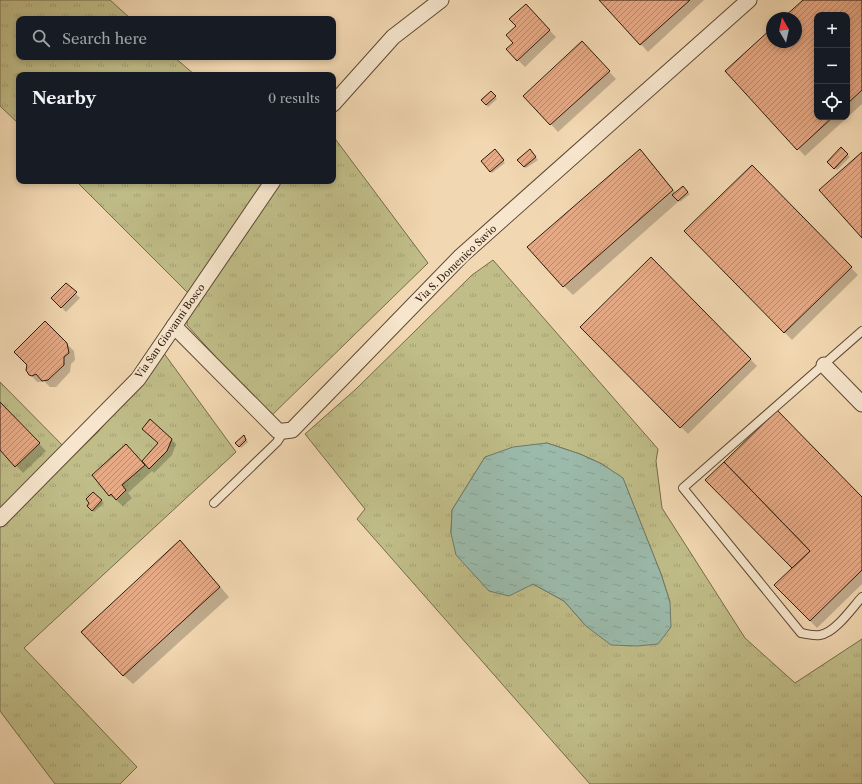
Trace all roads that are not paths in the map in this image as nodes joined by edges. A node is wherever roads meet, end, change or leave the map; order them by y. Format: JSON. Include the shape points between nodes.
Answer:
{"nodes":[{"id":1,"x":441,"y":0,"type":"edge"},
{"id":2,"x":749,"y":0,"type":"edge"},
{"id":3,"x":336,"y":101,"type":"edge"},
{"id":4,"x":272,"y":184,"type":"edge"},
{"id":5,"x":174,"y":326,"type":"junction"},
{"id":6,"x":862,"y":331,"type":"edge"},
{"id":7,"x":824,"y":365,"type":"junction"},
{"id":8,"x":862,"y":404,"type":"edge"},
{"id":9,"x":284,"y":432,"type":"junction"},
{"id":10,"x":214,"y":503,"type":"dead end"},
{"id":11,"x":0,"y":519,"type":"edge"},
{"id":12,"x":862,"y":597,"type":"edge"}],
"edges":[{"from":1,"to":3,"type":"street","via":[[393,37]]},
{"from":2,"to":9,"type":"street","name":"Via S. Domenico Savio","via":[[461,256],[292,430]]},
{"from":4,"to":5,"type":"street","name":"Via San Giovanni Bosco"},
{"from":5,"to":9,"type":"street","via":[[278,430]]},
{"from":5,"to":11,"type":"street","name":"Via San Giovanni Bosco","via":[[138,379]]},
{"from":6,"to":7,"type":"lane"},
{"from":7,"to":8,"type":"street"},
{"from":7,"to":12,"type":"lane","via":[[683,488],[801,633],[820,635],[830,632]]},
{"from":9,"to":10,"type":"lane","via":[[277,442]]}]}
